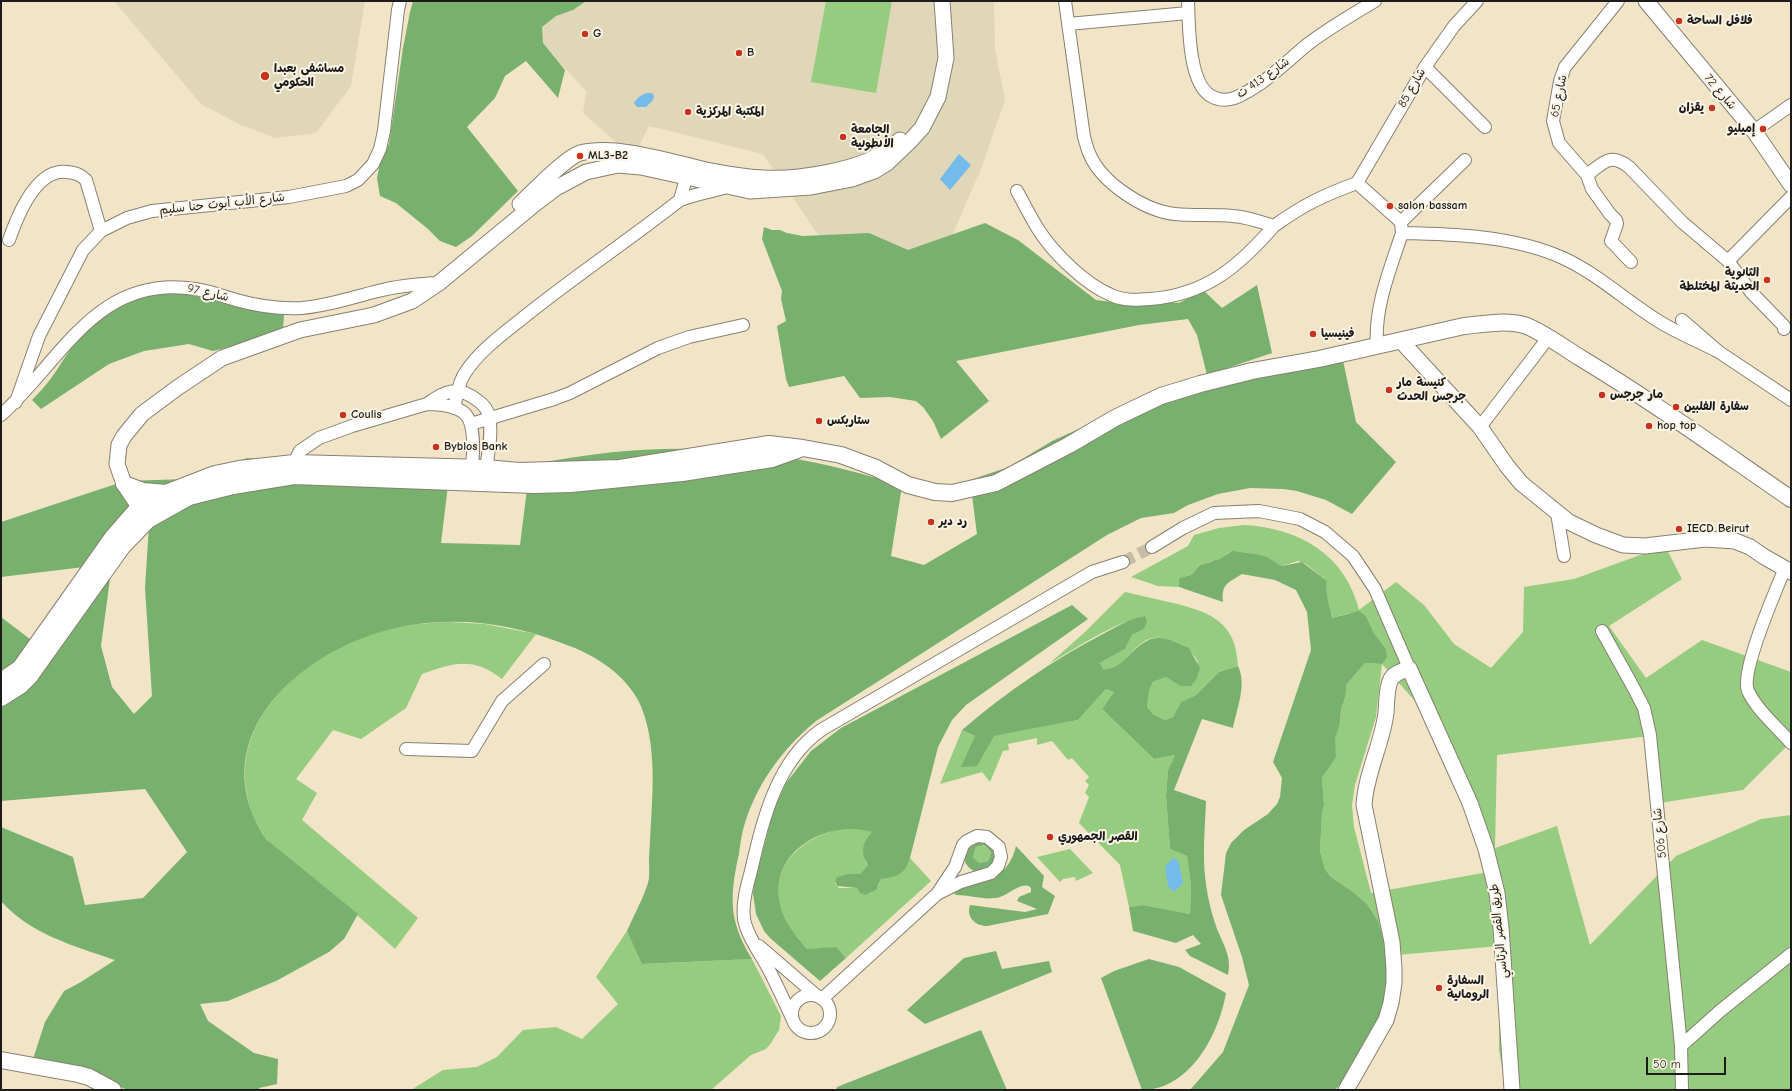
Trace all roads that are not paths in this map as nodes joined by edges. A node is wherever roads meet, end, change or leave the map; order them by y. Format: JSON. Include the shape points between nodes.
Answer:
{"nodes":[{"id":1,"x":936,"y":1,"type":"edge"},
{"id":2,"x":942,"y":1,"type":"edge"},
{"id":3,"x":1065,"y":1,"type":"edge"},
{"id":4,"x":1375,"y":1,"type":"edge"},
{"id":5,"x":1477,"y":1,"type":"edge"},
{"id":6,"x":1618,"y":1,"type":"edge"},
{"id":7,"x":1646,"y":1,"type":"edge"},
{"id":8,"x":398,"y":4,"type":"edge"},
{"id":9,"x":1188,"y":7,"type":"edge"},
{"id":10,"x":1068,"y":24,"type":"junction"},
{"id":11,"x":1425,"y":67,"type":"junction"},
{"id":12,"x":1791,"y":105,"type":"edge"},
{"id":13,"x":1485,"y":127,"type":"dead end"},
{"id":14,"x":1754,"y":131,"type":"junction"},
{"id":15,"x":1465,"y":160,"type":"dead end"},
{"id":16,"x":850,"y":174,"type":"junction"},
{"id":17,"x":1587,"y":175,"type":"junction"},
{"id":18,"x":686,"y":178,"type":"junction"},
{"id":19,"x":1357,"y":183,"type":"junction"},
{"id":20,"x":1791,"y":185,"type":"edge"},
{"id":21,"x":726,"y":187,"type":"junction"},
{"id":22,"x":1017,"y":191,"type":"dead end"},
{"id":23,"x":1791,"y":197,"type":"edge"},
{"id":24,"x":680,"y":200,"type":"junction"},
{"id":25,"x":1274,"y":226,"type":"junction"},
{"id":26,"x":1402,"y":227,"type":"junction"},
{"id":27,"x":101,"y":231,"type":"junction"},
{"id":28,"x":9,"y":240,"type":"dead end"},
{"id":29,"x":1728,"y":261,"type":"junction"},
{"id":30,"x":1631,"y":262,"type":"dead end"},
{"id":31,"x":434,"y":283,"type":"junction"},
{"id":32,"x":1682,"y":320,"type":"dead end"},
{"id":33,"x":743,"y":325,"type":"dead end"},
{"id":34,"x":1784,"y":329,"type":"dead end"},
{"id":35,"x":1548,"y":338,"type":"junction"},
{"id":36,"x":1402,"y":341,"type":"junction"},
{"id":37,"x":1377,"y":346,"type":"junction"},
{"id":38,"x":1719,"y":352,"type":"junction"},
{"id":39,"x":458,"y":391,"type":"junction"},
{"id":40,"x":474,"y":397,"type":"junction"},
{"id":41,"x":1791,"y":400,"type":"edge"},
{"id":42,"x":16,"y":402,"type":"junction"},
{"id":43,"x":427,"y":404,"type":"junction"},
{"id":44,"x":458,"y":409,"type":"junction"},
{"id":45,"x":1,"y":415,"type":"edge"},
{"id":46,"x":490,"y":418,"type":"junction"},
{"id":47,"x":470,"y":424,"type":"junction"},
{"id":48,"x":1480,"y":427,"type":"junction"},
{"id":49,"x":473,"y":447,"type":"junction"},
{"id":50,"x":489,"y":447,"type":"junction"},
{"id":51,"x":294,"y":469,"type":"junction"},
{"id":52,"x":478,"y":475,"type":"junction"},
{"id":53,"x":124,"y":484,"type":"junction"},
{"id":54,"x":166,"y":493,"type":"junction"},
{"id":55,"x":1791,"y":499,"type":"edge"},
{"id":56,"x":1557,"y":513,"type":"junction"},
{"id":57,"x":143,"y":514,"type":"junction"},
{"id":58,"x":1152,"y":547,"type":"tunnel mouth"},
{"id":59,"x":1564,"y":556,"type":"dead end"},
{"id":60,"x":1123,"y":562,"type":"tunnel mouth"},
{"id":61,"x":1788,"y":570,"type":"edge"},
{"id":62,"x":1602,"y":631,"type":"dead end"},
{"id":63,"x":544,"y":664,"type":"dead end"},
{"id":64,"x":1409,"y":668,"type":"junction"},
{"id":65,"x":1,"y":681,"type":"edge"},
{"id":66,"x":1,"y":698,"type":"edge"},
{"id":67,"x":1791,"y":743,"type":"edge"},
{"id":68,"x":406,"y":749,"type":"dead end"},
{"id":69,"x":937,"y":894,"type":"junction"},
{"id":70,"x":753,"y":940,"type":"junction"},
{"id":71,"x":1791,"y":954,"type":"edge"},
{"id":72,"x":820,"y":997,"type":"junction"},
{"id":73,"x":793,"y":1020,"type":"junction"},
{"id":74,"x":1681,"y":1046,"type":"junction"},
{"id":75,"x":1,"y":1060,"type":"edge"},
{"id":76,"x":114,"y":1090,"type":"edge"},
{"id":77,"x":1346,"y":1090,"type":"edge"},
{"id":78,"x":1512,"y":1090,"type":"edge"},
{"id":79,"x":1682,"y":1090,"type":"edge"}],
"edges":[{"from":1,"to":16,"type":"street","via":[[939,42],[937,67],[923,110],[910,130],[893,146]]},
{"from":2,"to":16,"type":"street","via":[[946,58],[938,97],[931,112],[922,128],[887,163],[874,171]]},
{"from":3,"to":10,"type":"street"},
{"from":4,"to":9,"type":"street","name":"شارع 413 ت","via":[[1310,43],[1242,95],[1229,100],[1210,96],[1199,81],[1190,46]]},
{"from":5,"to":11,"type":"street","name":"شارع 85","via":[[1454,26]]},
{"from":6,"to":17,"type":"street","name":"شارع 65","via":[[1565,67],[1557,95],[1553,121],[1559,143]]},
{"from":7,"to":14,"type":"street","name":"شارع 72"},
{"from":8,"to":27,"type":"street","name":"شارع الأب أبوت حنا سليم","via":[[380,149],[373,164],[358,180],[346,186],[289,197],[152,211],[127,218]]},
{"from":9,"to":10,"type":"street"},
{"from":10,"to":25,"type":"street","via":[[1084,137],[1098,169],[1110,182],[1126,194],[1160,211],[1174,214],[1234,216]]},
{"from":11,"to":13,"type":"street"},
{"from":11,"to":19,"type":"street","name":"شارع 85"},
{"from":12,"to":14,"type":"street"},
{"from":14,"to":20,"type":"street","name":"شارع 72"},
{"from":15,"to":26,"type":"street"},
{"from":16,"to":21,"type":"street","via":[[810,187],[750,191]]},
{"from":16,"to":31,"type":"street","via":[[774,180],[626,153],[594,151],[579,154],[556,171]]},
{"from":17,"to":29,"type":"street","via":[[1610,159],[1619,160],[1629,167],[1682,222]]},
{"from":17,"to":30,"type":"street","name":"شارع 65","via":[[1592,188],[1616,220],[1611,241]]},
{"from":18,"to":21,"type":"street"},
{"from":18,"to":24,"type":"street"},
{"from":18,"to":31,"type":"street","via":[[641,167],[618,165],[586,172],[556,188]]},
{"from":19,"to":25,"type":"street","via":[[1330,192],[1300,207]]},
{"from":19,"to":26,"type":"street"},
{"from":21,"to":24,"type":"street"},
{"from":22,"to":25,"type":"street","via":[[1039,230],[1069,266],[1093,284],[1127,300],[1168,298],[1207,284],[1249,254]]},
{"from":23,"to":29,"type":"street"},
{"from":24,"to":39,"type":"street","via":[[591,264],[506,332],[468,368]]},
{"from":26,"to":37,"type":"street","via":[[1378,308]]},
{"from":26,"to":38,"type":"street","via":[[1510,242],[1562,258],[1582,268],[1660,322]]},
{"from":27,"to":28,"type":"street","via":[[86,180],[76,173],[56,172],[35,188],[17,219]]},
{"from":27,"to":42,"type":"street","name":"شارع الأب أبوت حنا سليم","via":[[83,250],[39,336]]},
{"from":29,"to":34,"type":"street"},
{"from":31,"to":42,"type":"street","name":"شارع 97","via":[[379,291],[350,300],[302,308],[261,306],[196,289],[158,287],[139,291],[120,298],[102,309]]},
{"from":31,"to":53,"type":"street","via":[[412,301],[374,315],[300,330],[222,358],[142,414],[131,426],[117,456]]},
{"from":32,"to":38,"type":"street"},
{"from":33,"to":46,"type":"street","via":[[707,332],[664,346],[570,393]]},
{"from":35,"to":36,"type":"main road","via":[[1525,325],[1502,323],[1464,326]]},
{"from":35,"to":48,"type":"street"},
{"from":35,"to":55,"type":"main road","via":[[1601,370]]},
{"from":36,"to":37,"type":"main road"},
{"from":36,"to":48,"type":"street"},
{"from":37,"to":52,"type":"main road","via":[[1252,371],[1161,396],[996,483],[952,493],[922,490],[840,454],[803,448],[772,459],[571,484],[534,485]]},
{"from":38,"to":41,"type":"street"},
{"from":39,"to":40,"type":"street"},
{"from":39,"to":43,"type":"street","via":[[440,395]]},
{"from":39,"to":44,"type":"street"},
{"from":40,"to":44,"type":"street"},
{"from":40,"to":46,"type":"street","via":[[486,409]]},
{"from":42,"to":45,"type":"street","name":"شارع 97"},
{"from":43,"to":44,"type":"street","via":[[440,404]]},
{"from":43,"to":51,"type":"street","via":[[319,438],[300,451]]},
{"from":44,"to":47,"type":"street","via":[[467,415]]},
{"from":46,"to":47,"type":"street"},
{"from":46,"to":50,"type":"street"},
{"from":47,"to":49,"type":"street"},
{"from":48,"to":56,"type":"street","via":[[1521,483]]},
{"from":49,"to":50,"type":"street"},
{"from":49,"to":52,"type":"street"},
{"from":50,"to":52,"type":"street"},
{"from":51,"to":52,"type":"main road"},
{"from":51,"to":54,"type":"main road","via":[[239,469],[215,474]]},
{"from":51,"to":57,"type":"main road","via":[[189,497]]},
{"from":53,"to":54,"type":"main road","via":[[143,491]]},
{"from":53,"to":57,"type":"street"},
{"from":54,"to":57,"type":"main road"},
{"from":56,"to":59,"type":"street"},
{"from":56,"to":61,"type":"street","via":[[1569,522],[1623,545],[1645,546],[1705,539],[1735,541]]},
{"from":57,"to":65,"type":"main road","via":[[112,538],[20,668]]},
{"from":57,"to":66,"type":"main road","via":[[30,676]]},
{"from":58,"to":64,"type":"street","via":[[1214,513],[1259,511],[1300,519],[1325,532],[1353,556],[1375,589]]},
{"from":60,"to":70,"type":"street","via":[[1085,576],[821,730],[803,746],[781,777],[769,804],[758,842],[744,909],[746,926]]},
{"from":61,"to":67,"type":"street","via":[[1769,608],[1747,674],[1748,690]]},
{"from":62,"to":74,"type":"street","name":"شارع 506","via":[[1644,708],[1650,735]]},
{"from":63,"to":68,"type":"street","via":[[502,701],[472,751]]},
{"from":64,"to":77,"type":"street","via":[[1394,675],[1389,683],[1384,724],[1365,788],[1364,805],[1392,942],[1393,990],[1386,1020]]},
{"from":64,"to":78,"type":"street","name":"طريق القصر الرئاسي","via":[[1470,803],[1497,893]]},
{"from":69,"to":69,"type":"street","via":[[995,870],[1001,857],[996,843],[982,836],[967,840],[955,867]]},
{"from":69,"to":72,"type":"street"},
{"from":70,"to":72,"type":"street"},
{"from":70,"to":73,"type":"street"},
{"from":71,"to":74,"type":"street"},
{"from":72,"to":73,"type":"street","via":[[807,995],[798,1000],[793,1010]]},
{"from":72,"to":73,"type":"street","via":[[828,1007],[829,1018],[820,1030],[804,1031]]},
{"from":74,"to":79,"type":"street","name":"شارع 506"},
{"from":75,"to":76,"type":"main road","via":[[78,1074]]}]}
